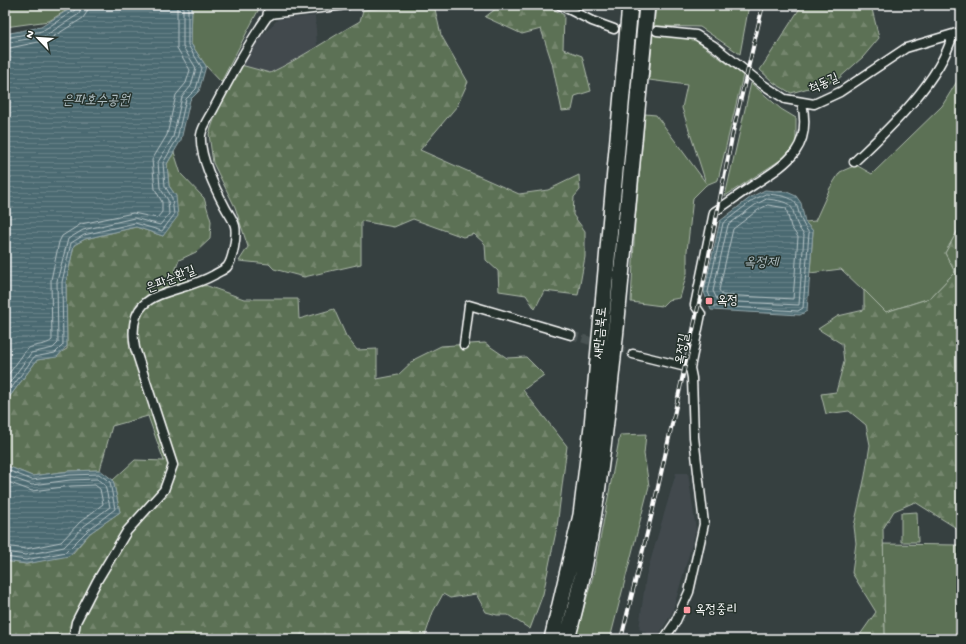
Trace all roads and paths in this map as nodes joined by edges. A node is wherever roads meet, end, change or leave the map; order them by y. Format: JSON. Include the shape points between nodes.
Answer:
{"nodes":[{"id":1,"x":347,"y":5,"type":"edge"},
{"id":2,"x":560,"y":5,"type":"edge"},
{"id":3,"x":630,"y":5,"type":"edge"},
{"id":4,"x":647,"y":5,"type":"edge"},
{"id":5,"x":270,"y":9,"type":"edge"},
{"id":6,"x":651,"y":28,"type":"junction"},
{"id":7,"x":614,"y":29,"type":"dead end"},
{"id":8,"x":958,"y":33,"type":"edge"},
{"id":9,"x":802,"y":102,"type":"junction"},
{"id":10,"x":854,"y":162,"type":"dead end"},
{"id":11,"x":571,"y":335,"type":"tunnel mouth"},
{"id":12,"x":464,"y":345,"type":"dead end"},
{"id":13,"x":633,"y":354,"type":"tunnel mouth"},
{"id":14,"x":690,"y":368,"type":"junction"},
{"id":15,"x":72,"y":639,"type":"edge"},
{"id":16,"x":552,"y":639,"type":"edge"},
{"id":17,"x":566,"y":639,"type":"edge"},
{"id":18,"x":664,"y":639,"type":"edge"}],
"edges":[{"from":1,"to":5,"type":"street"},
{"from":2,"to":7,"type":"street"},
{"from":3,"to":16,"type":"highway","name":"새만금북로","via":[[581,515]]},
{"from":4,"to":6,"type":"highway","name":"새만금북로"},
{"from":5,"to":15,"type":"street","name":"은파순환길","via":[[240,58],[201,135],[204,158],[235,226],[234,250],[227,267],[200,283],[163,294],[147,302],[138,310],[134,321],[132,334],[135,348],[173,465],[171,474],[164,490],[127,531],[76,622]]},
{"from":6,"to":9,"type":"street","name":"척동길","via":[[696,35],[785,99]]},
{"from":6,"to":17,"type":"highway","name":"새만금북로","via":[[606,426],[594,510],[573,617]]},
{"from":8,"to":9,"type":"street","name":"척동길","via":[[906,48],[840,92],[814,104]]},
{"from":8,"to":10,"type":"street","via":[[933,77],[882,136]]},
{"from":9,"to":14,"type":"street","name":"옥정길","via":[[806,120],[801,143],[791,158],[775,172],[714,212],[695,305],[701,314]]},
{"from":11,"to":12,"type":"street","via":[[469,305]]},
{"from":13,"to":14,"type":"street"},
{"from":14,"to":18,"type":"street","name":"옥정길","via":[[694,437],[704,524],[689,592],[675,623]]}]}
